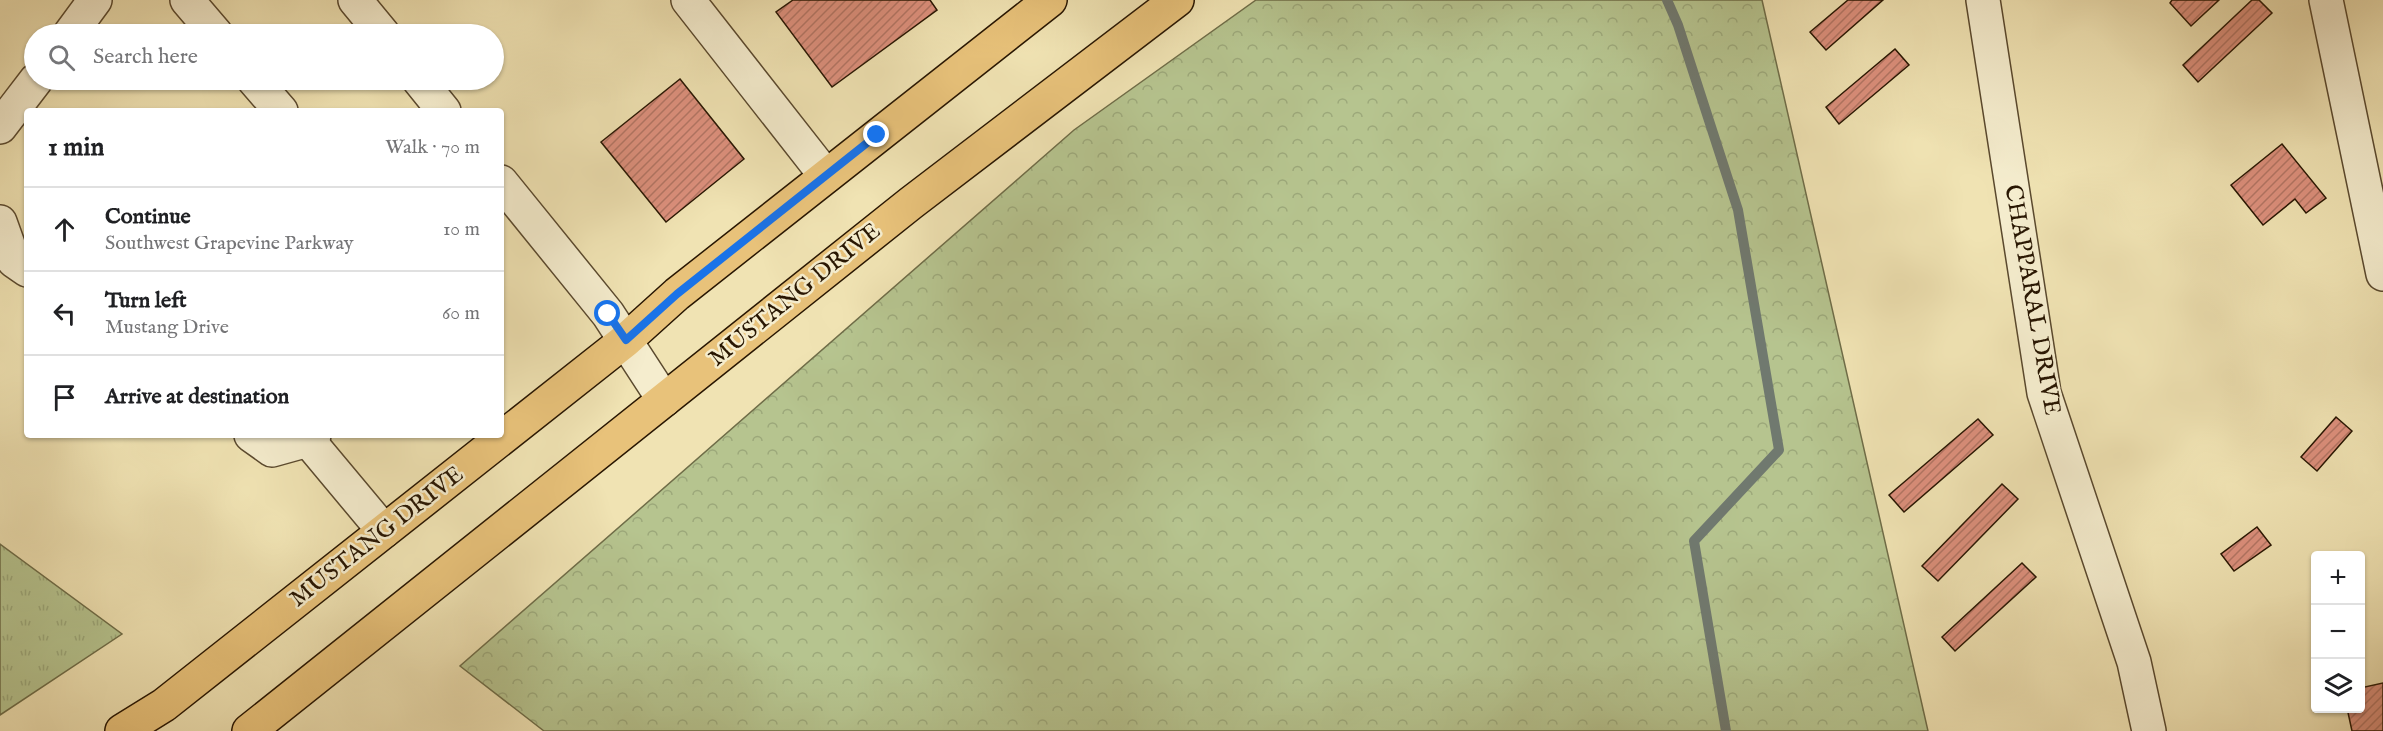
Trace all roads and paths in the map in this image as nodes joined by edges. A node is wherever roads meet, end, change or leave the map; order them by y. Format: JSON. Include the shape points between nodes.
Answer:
{"nodes":[{"id":1,"x":95,"y":0,"type":"edge"},
{"id":2,"x":187,"y":0,"type":"edge"},
{"id":3,"x":355,"y":0,"type":"edge"},
{"id":4,"x":1050,"y":0,"type":"edge"},
{"id":5,"x":1177,"y":0,"type":"edge"},
{"id":6,"x":1983,"y":0,"type":"edge"},
{"id":7,"x":2326,"y":0,"type":"edge"},
{"id":8,"x":691,"y":1,"type":"edge"},
{"id":9,"x":77,"y":24,"type":"edge"},
{"id":10,"x":207,"y":24,"type":"edge"},
{"id":11,"x":375,"y":24,"type":"edge"},
{"id":12,"x":28,"y":90,"type":"edge"},
{"id":13,"x":263,"y":90,"type":"edge"},
{"id":14,"x":278,"y":108,"type":"edge"},
{"id":15,"x":0,"y":127,"type":"edge"},
{"id":16,"x":826,"y":176,"type":"junction"},
{"id":17,"x":504,"y":186,"type":"edge"},
{"id":18,"x":0,"y":222,"type":"edge"},
{"id":19,"x":24,"y":268,"type":"edge"},
{"id":20,"x":2383,"y":274,"type":"edge"},
{"id":21,"x":626,"y":340,"type":"junction"},
{"id":22,"x":664,"y":400,"type":"junction"},
{"id":23,"x":504,"y":436,"type":"edge"},
{"id":24,"x":255,"y":438,"type":"edge"},
{"id":25,"x":308,"y":438,"type":"edge"},
{"id":26,"x":312,"y":438,"type":"edge"},
{"id":27,"x":502,"y":438,"type":"edge"},
{"id":28,"x":384,"y":531,"type":"junction"},
{"id":29,"x":122,"y":731,"type":"edge"},
{"id":30,"x":249,"y":731,"type":"edge"},
{"id":31,"x":2149,"y":731,"type":"edge"}],
"edges":[{"from":1,"to":9,"type":"street"},
{"from":2,"to":10,"type":"street"},
{"from":3,"to":11,"type":"street"},
{"from":4,"to":16,"type":"main road","name":"MUSTANG DRIVE"},
{"from":5,"to":22,"type":"main road","name":"MUSTANG DRIVE","via":[[910,203]]},
{"from":6,"to":31,"type":"street","name":"CHAPPARAL DRIVE","via":[[2044,393],[2134,662]]},
{"from":7,"to":20,"type":"street"},
{"from":8,"to":16,"type":"street"},
{"from":12,"to":15,"type":"street"},
{"from":13,"to":14,"type":"street"},
{"from":16,"to":21,"type":"main road","name":"MUSTANG DRIVE","via":[[677,294]]},
{"from":17,"to":21,"type":"street"},
{"from":18,"to":19,"type":"street","via":[[14,261]]},
{"from":21,"to":22,"type":"street"},
{"from":21,"to":23,"type":"main road","name":"MUSTANG DRIVE"},
{"from":22,"to":30,"type":"main road","name":"MUSTANG DRIVE"},
{"from":24,"to":25,"type":"street","via":[[272,450]]},
{"from":26,"to":28,"type":"street"},
{"from":27,"to":28,"type":"main road","name":"MUSTANG DRIVE"},
{"from":28,"to":29,"type":"main road","name":"MUSTANG DRIVE","via":[[164,705]]}]}
